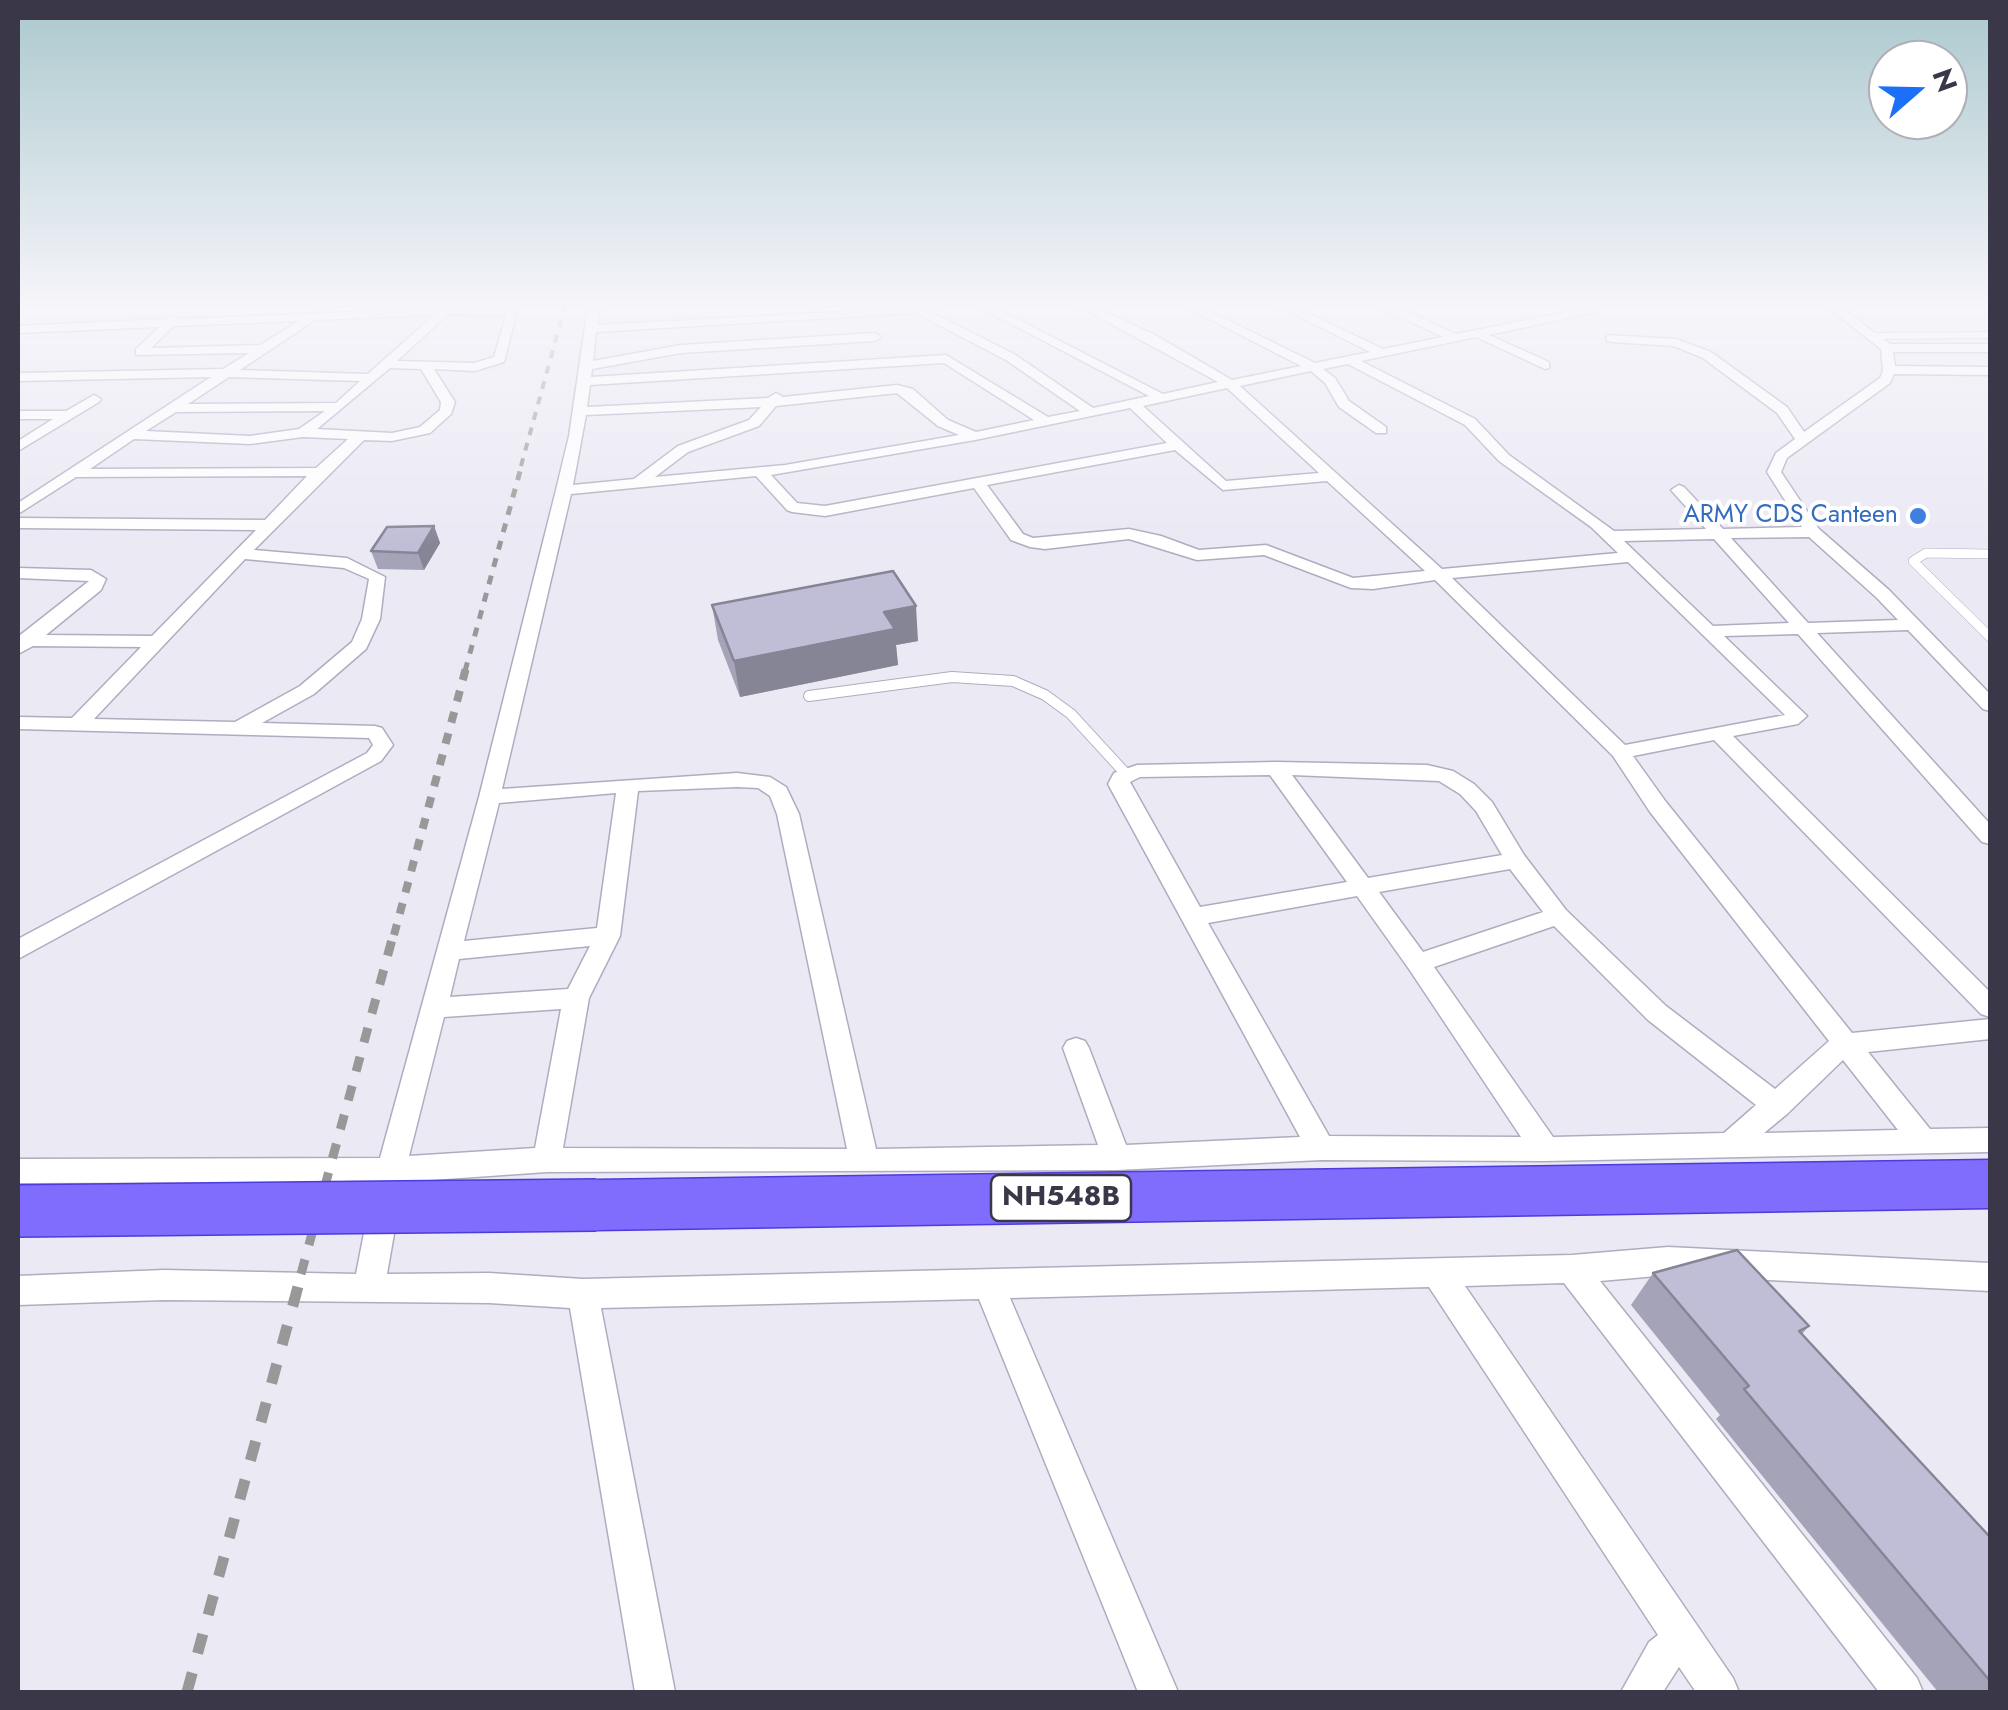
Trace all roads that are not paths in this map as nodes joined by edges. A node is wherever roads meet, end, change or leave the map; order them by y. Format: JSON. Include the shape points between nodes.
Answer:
{"nodes":[{"id":1,"x":206,"y":386,"type":"edge"},
{"id":2,"x":362,"y":386,"type":"edge"},
{"id":3,"x":438,"y":386,"type":"edge"},
{"id":4,"x":583,"y":386,"type":"edge"},
{"id":5,"x":782,"y":386,"type":"edge"},
{"id":6,"x":990,"y":386,"type":"edge"},
{"id":7,"x":1053,"y":386,"type":"edge"},
{"id":8,"x":1138,"y":386,"type":"edge"},
{"id":9,"x":1221,"y":386,"type":"edge"},
{"id":10,"x":1232,"y":386,"type":"edge"},
{"id":11,"x":1333,"y":386,"type":"edge"},
{"id":12,"x":1402,"y":386,"type":"edge"},
{"id":13,"x":1749,"y":386,"type":"edge"},
{"id":14,"x":1864,"y":386,"type":"edge"},
{"id":15,"x":1162,"y":398,"type":"junction"},
{"id":16,"x":94,"y":399,"type":"dead end"},
{"id":17,"x":772,"y":402,"type":"junction"},
{"id":18,"x":1133,"y":404,"type":"junction"},
{"id":19,"x":339,"y":407,"type":"junction"},
{"id":20,"x":171,"y":408,"type":"junction"},
{"id":21,"x":580,"y":411,"type":"junction"},
{"id":22,"x":1092,"y":412,"type":"junction"},
{"id":23,"x":18,"y":415,"type":"edge"},
{"id":24,"x":68,"y":416,"type":"junction"},
{"id":25,"x":1047,"y":422,"type":"junction"},
{"id":26,"x":1381,"y":430,"type":"dead end"},
{"id":27,"x":303,"y":433,"type":"junction"},
{"id":28,"x":131,"y":434,"type":"junction"},
{"id":29,"x":361,"y":436,"type":"junction"},
{"id":30,"x":974,"y":436,"type":"junction"},
{"id":31,"x":1802,"y":439,"type":"junction"},
{"id":32,"x":1178,"y":445,"type":"junction"},
{"id":33,"x":18,"y":447,"type":"edge"},
{"id":34,"x":759,"y":471,"type":"junction"},
{"id":35,"x":73,"y":472,"type":"junction"},
{"id":36,"x":320,"y":472,"type":"junction"},
{"id":37,"x":1329,"y":476,"type":"junction"},
{"id":38,"x":638,"y":483,"type":"junction"},
{"id":39,"x":978,"y":483,"type":"junction"},
{"id":40,"x":564,"y":490,"type":"junction"},
{"id":41,"x":1679,"y":490,"type":"dead end"},
{"id":42,"x":18,"y":509,"type":"edge"},
{"id":43,"x":18,"y":523,"type":"edge"},
{"id":44,"x":269,"y":525,"type":"junction"},
{"id":45,"x":1812,"y":532,"type":"junction"},
{"id":46,"x":1720,"y":534,"type":"junction"},
{"id":47,"x":1612,"y":536,"type":"junction"},
{"id":48,"x":240,"y":554,"type":"junction"},
{"id":49,"x":1990,"y":554,"type":"edge"},
{"id":50,"x":1634,"y":557,"type":"junction"},
{"id":51,"x":18,"y":573,"type":"edge"},
{"id":52,"x":1438,"y":574,"type":"junction"},
{"id":53,"x":1913,"y":625,"type":"junction"},
{"id":54,"x":1805,"y":628,"type":"junction"},
{"id":55,"x":1712,"y":631,"type":"junction"},
{"id":56,"x":1990,"y":637,"type":"edge"},
{"id":57,"x":156,"y":642,"type":"junction"},
{"id":58,"x":21,"y":643,"type":"edge"},
{"id":59,"x":809,"y":696,"type":"dead end"},
{"id":60,"x":1990,"y":706,"type":"edge"},
{"id":61,"x":18,"y":723,"type":"edge"},
{"id":62,"x":76,"y":725,"type":"junction"},
{"id":63,"x":240,"y":728,"type":"junction"},
{"id":64,"x":1718,"y":733,"type":"junction"},
{"id":65,"x":1620,"y":752,"type":"junction"},
{"id":66,"x":1276,"y":768,"type":"junction"},
{"id":67,"x":1126,"y":774,"type":"junction"},
{"id":68,"x":628,"y":785,"type":"junction"},
{"id":69,"x":490,"y":797,"type":"junction"},
{"id":70,"x":1987,"y":829,"type":"edge"},
{"id":71,"x":1516,"y":860,"type":"junction"},
{"id":72,"x":1362,"y":886,"type":"junction"},
{"id":73,"x":1558,"y":916,"type":"junction"},
{"id":74,"x":1193,"y":918,"type":"junction"},
{"id":75,"x":608,"y":936,"type":"junction"},
{"id":76,"x":18,"y":950,"type":"edge"},
{"id":77,"x":451,"y":951,"type":"junction"},
{"id":78,"x":1418,"y":962,"type":"junction"},
{"id":79,"x":576,"y":998,"type":"junction"},
{"id":80,"x":1990,"y":1007,"type":"edge"},
{"id":81,"x":436,"y":1008,"type":"junction"},
{"id":82,"x":1990,"y":1029,"type":"edge"},
{"id":83,"x":1843,"y":1044,"type":"junction"},
{"id":84,"x":1076,"y":1048,"type":"dead end"},
{"id":85,"x":1777,"y":1106,"type":"junction"},
{"id":86,"x":1990,"y":1140,"type":"edge"},
{"id":87,"x":1923,"y":1141,"type":"junction"},
{"id":88,"x":1732,"y":1144,"type":"junction"},
{"id":89,"x":1321,"y":1148,"type":"junction"},
{"id":90,"x":1545,"y":1149,"type":"junction"},
{"id":91,"x":1117,"y":1158,"type":"junction"},
{"id":92,"x":547,"y":1160,"type":"junction"},
{"id":93,"x":864,"y":1161,"type":"junction"},
{"id":94,"x":391,"y":1170,"type":"junction"},
{"id":95,"x":18,"y":1171,"type":"edge"},
{"id":96,"x":1990,"y":1184,"type":"edge"},
{"id":97,"x":18,"y":1210,"type":"edge"},
{"id":98,"x":1572,"y":1269,"type":"junction"},
{"id":99,"x":1437,"y":1272,"type":"junction"},
{"id":100,"x":1990,"y":1277,"type":"edge"},
{"id":101,"x":988,"y":1282,"type":"junction"},
{"id":102,"x":369,"y":1289,"type":"junction"},
{"id":103,"x":18,"y":1291,"type":"edge"},
{"id":104,"x":584,"y":1294,"type":"junction"},
{"id":105,"x":1683,"y":1638,"type":"junction"},
{"id":106,"x":655,"y":1692,"type":"edge"},
{"id":107,"x":1158,"y":1692,"type":"edge"},
{"id":108,"x":1641,"y":1692,"type":"edge"},
{"id":109,"x":1719,"y":1692,"type":"edge"},
{"id":110,"x":1902,"y":1692,"type":"edge"}],
"edges":[{"from":1,"to":20,"type":"street"},
{"from":2,"to":19,"type":"street"},
{"from":3,"to":29,"type":"street","via":[[448,402],[437,422],[411,434]]},
{"from":4,"to":21,"type":"street"},
{"from":5,"to":17,"type":"street"},
{"from":6,"to":25,"type":"street"},
{"from":7,"to":22,"type":"street"},
{"from":8,"to":15,"type":"street"},
{"from":9,"to":15,"type":"street"},
{"from":10,"to":37,"type":"street"},
{"from":11,"to":26,"type":"street","via":[[1344,404]]},
{"from":12,"to":47,"type":"street","via":[[1462,416],[1504,458]]},
{"from":13,"to":31,"type":"street","via":[[1782,410]]},
{"from":14,"to":31,"type":"street"},
{"from":15,"to":18,"type":"street"},
{"from":16,"to":24,"type":"street"},
{"from":17,"to":21,"type":"street"},
{"from":17,"to":30,"type":"street","via":[[897,388],[943,423]]},
{"from":17,"to":38,"type":"street","via":[[754,422],[683,449]]},
{"from":18,"to":22,"type":"street"},
{"from":18,"to":32,"type":"street"},
{"from":19,"to":20,"type":"street"},
{"from":19,"to":27,"type":"street"},
{"from":20,"to":28,"type":"street"},
{"from":21,"to":40,"type":"street"},
{"from":22,"to":25,"type":"street"},
{"from":23,"to":24,"type":"street"},
{"from":24,"to":33,"type":"street"},
{"from":25,"to":30,"type":"street"},
{"from":27,"to":28,"type":"street","via":[[250,440]]},
{"from":27,"to":29,"type":"street"},
{"from":28,"to":35,"type":"street"},
{"from":29,"to":36,"type":"street"},
{"from":30,"to":34,"type":"street"},
{"from":31,"to":45,"type":"street","via":[[1781,456],[1774,472]]},
{"from":32,"to":37,"type":"street","via":[[1223,486]]},
{"from":32,"to":39,"type":"street"},
{"from":34,"to":38,"type":"street"},
{"from":34,"to":39,"type":"street","via":[[806,512]]},
{"from":35,"to":36,"type":"street"},
{"from":35,"to":42,"type":"street"},
{"from":36,"to":44,"type":"street"},
{"from":37,"to":52,"type":"street"},
{"from":38,"to":40,"type":"street"},
{"from":39,"to":52,"type":"street","via":[[1016,537],[1030,542],[1130,534],[1197,555],[1266,550],[1351,583]]},
{"from":40,"to":69,"type":"street"},
{"from":41,"to":46,"type":"street"},
{"from":43,"to":44,"type":"street"},
{"from":44,"to":48,"type":"street"},
{"from":45,"to":46,"type":"street"},
{"from":45,"to":53,"type":"street"},
{"from":46,"to":47,"type":"street"},
{"from":46,"to":54,"type":"street"},
{"from":47,"to":50,"type":"street"},
{"from":48,"to":57,"type":"street"},
{"from":48,"to":63,"type":"street","via":[[347,563],[376,576],[377,588],[360,645],[307,690]]},
{"from":49,"to":56,"type":"lane","via":[[1926,553],[1913,560]]},
{"from":50,"to":52,"type":"street"},
{"from":50,"to":55,"type":"street"},
{"from":51,"to":58,"type":"street","via":[[98,579]]},
{"from":52,"to":65,"type":"street"},
{"from":53,"to":54,"type":"street"},
{"from":53,"to":60,"type":"street"},
{"from":54,"to":55,"type":"street"},
{"from":54,"to":70,"type":"street"},
{"from":55,"to":64,"type":"street","via":[[1796,716]]},
{"from":57,"to":58,"type":"street"},
{"from":57,"to":62,"type":"street"},
{"from":59,"to":67,"type":"lane","via":[[952,677],[1013,681],[1072,714]]},
{"from":61,"to":62,"type":"street"},
{"from":62,"to":63,"type":"street"},
{"from":63,"to":76,"type":"street","via":[[375,732],[383,746],[374,757]]},
{"from":64,"to":65,"type":"street"},
{"from":64,"to":80,"type":"street"},
{"from":65,"to":83,"type":"street"},
{"from":66,"to":67,"type":"street"},
{"from":66,"to":71,"type":"street","via":[[1446,776],[1484,807]]},
{"from":66,"to":72,"type":"street"},
{"from":67,"to":74,"type":"street","via":[[1119,784]]},
{"from":68,"to":69,"type":"street"},
{"from":68,"to":75,"type":"street"},
{"from":68,"to":93,"type":"street","via":[[737,780],[763,782],[780,792]]},
{"from":69,"to":77,"type":"street"},
{"from":71,"to":72,"type":"street"},
{"from":71,"to":73,"type":"street"},
{"from":72,"to":74,"type":"street"},
{"from":72,"to":78,"type":"street"},
{"from":73,"to":78,"type":"street"},
{"from":73,"to":85,"type":"street","via":[[1658,1013]]},
{"from":74,"to":89,"type":"street"},
{"from":75,"to":77,"type":"street"},
{"from":75,"to":79,"type":"street"},
{"from":77,"to":81,"type":"street"},
{"from":78,"to":90,"type":"street"},
{"from":79,"to":81,"type":"street"},
{"from":79,"to":92,"type":"street"},
{"from":81,"to":94,"type":"street"},
{"from":82,"to":83,"type":"street"},
{"from":83,"to":85,"type":"street"},
{"from":83,"to":87,"type":"street"},
{"from":84,"to":91,"type":"street"},
{"from":85,"to":88,"type":"street"},
{"from":86,"to":87,"type":"street"},
{"from":87,"to":88,"type":"street"},
{"from":88,"to":90,"type":"street"},
{"from":89,"to":90,"type":"street"},
{"from":89,"to":91,"type":"street"},
{"from":91,"to":93,"type":"street"},
{"from":92,"to":93,"type":"street"},
{"from":92,"to":94,"type":"street"},
{"from":94,"to":95,"type":"street"},
{"from":94,"to":102,"type":"street"},
{"from":96,"to":97,"type":"highway","number":"NH548B","bridge":true},
{"from":98,"to":99,"type":"street"},
{"from":98,"to":100,"type":"street","via":[[1668,1261]]},
{"from":98,"to":110,"type":"street"},
{"from":99,"to":101,"type":"street"},
{"from":99,"to":105,"type":"street"},
{"from":101,"to":104,"type":"street"},
{"from":101,"to":107,"type":"street"},
{"from":102,"to":103,"type":"street","via":[[164,1285]]},
{"from":102,"to":104,"type":"street"},
{"from":104,"to":106,"type":"street"},
{"from":105,"to":108,"type":"street"},
{"from":105,"to":109,"type":"street"}]}
